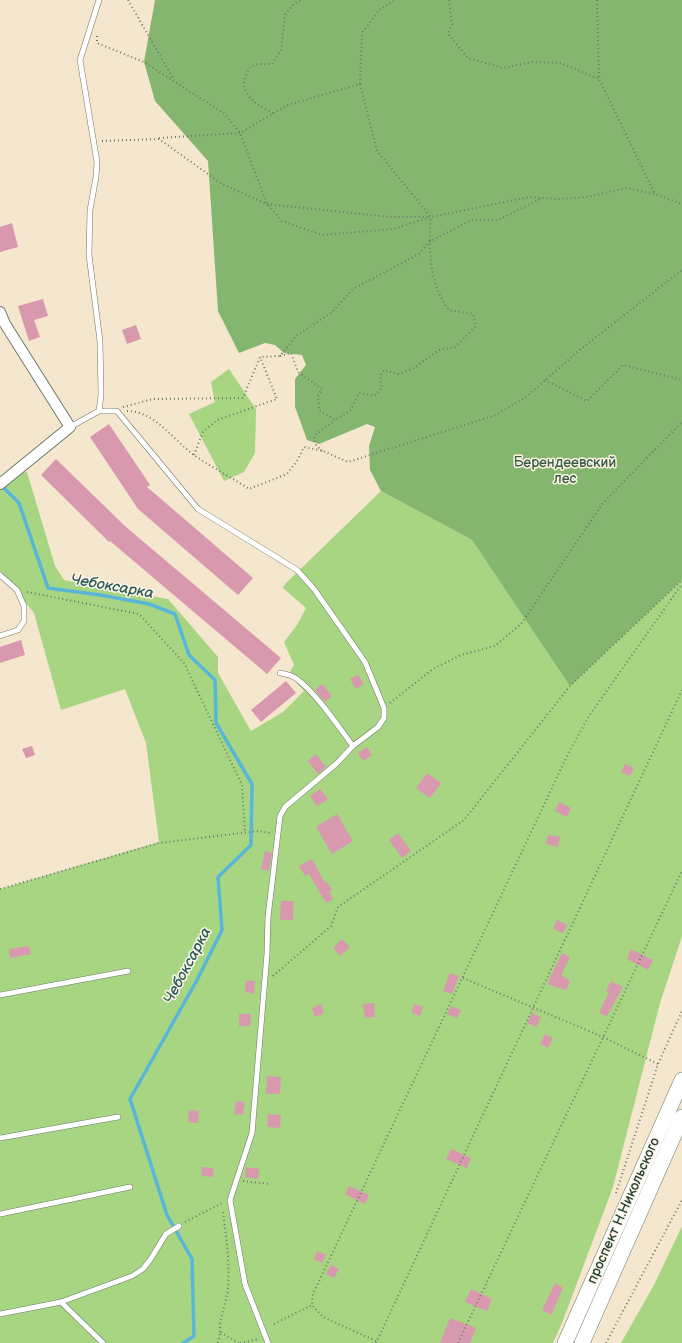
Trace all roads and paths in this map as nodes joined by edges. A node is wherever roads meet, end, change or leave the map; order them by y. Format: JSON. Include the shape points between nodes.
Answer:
{"nodes":[{"id":1,"x":99,"y":0,"type":"edge"},
{"id":2,"x":128,"y":0,"type":"edge"},
{"id":3,"x":300,"y":0,"type":"edge"},
{"id":4,"x":396,"y":0,"type":"edge"},
{"id":5,"x":449,"y":0,"type":"edge"},
{"id":6,"x":597,"y":0,"type":"edge"},
{"id":7,"x":96,"y":29,"type":"dead end"},
{"id":8,"x":599,"y":79,"type":"junction"},
{"id":9,"x":174,"y":81,"type":"junction"},
{"id":10,"x":360,"y":84,"type":"junction"},
{"id":11,"x":274,"y":113,"type":"junction"},
{"id":12,"x":240,"y":133,"type":"junction"},
{"id":13,"x":159,"y":138,"type":"junction"},
{"id":14,"x":94,"y":141,"type":"junction"},
{"id":15,"x":655,"y":194,"type":"junction"},
{"id":16,"x":542,"y":198,"type":"junction"},
{"id":17,"x":267,"y":204,"type":"junction"},
{"id":18,"x":682,"y":204,"type":"edge"},
{"id":19,"x":431,"y":217,"type":"junction"},
{"id":20,"x":429,"y":242,"type":"junction"},
{"id":21,"x":682,"y":270,"type":"edge"},
{"id":22,"x":0,"y":312,"type":"edge"},
{"id":23,"x":280,"y":356,"type":"junction"},
{"id":24,"x":260,"y":357,"type":"junction"},
{"id":25,"x":545,"y":380,"type":"junction"},
{"id":26,"x":682,"y":380,"type":"edge"},
{"id":27,"x":98,"y":411,"type":"junction"},
{"id":28,"x":117,"y":411,"type":"junction"},
{"id":29,"x":335,"y":420,"type":"junction"},
{"id":30,"x":682,"y":422,"type":"edge"},
{"id":31,"x":70,"y":427,"type":"junction"},
{"id":32,"x":323,"y":451,"type":"junction"},
{"id":33,"x":194,"y":455,"type":"junction"},
{"id":34,"x":0,"y":484,"type":"edge"},
{"id":35,"x":0,"y":575,"type":"edge"},
{"id":36,"x":682,"y":580,"type":"edge"},
{"id":37,"x":682,"y":584,"type":"edge"},
{"id":38,"x":17,"y":590,"type":"junction"},
{"id":39,"x":0,"y":636,"type":"edge"},
{"id":40,"x":280,"y":673,"type":"dead end"},
{"id":41,"x":682,"y":690,"type":"edge"},
{"id":42,"x":681,"y":693,"type":"edge"},
{"id":43,"x":384,"y":708,"type":"junction"},
{"id":44,"x":353,"y":746,"type":"junction"},
{"id":45,"x":245,"y":832,"type":"junction"},
{"id":46,"x":277,"y":835,"type":"junction"},
{"id":47,"x":682,"y":871,"type":"edge"},
{"id":48,"x":0,"y":889,"type":"edge"},
{"id":49,"x":128,"y":972,"type":"dead end"},
{"id":50,"x":463,"y":978,"type":"junction"},
{"id":51,"x":264,"y":982,"type":"junction"},
{"id":52,"x":0,"y":995,"type":"edge"},
{"id":53,"x":532,"y":1006,"type":"junction"},
{"id":54,"x":682,"y":1011,"type":"edge"},
{"id":55,"x":603,"y":1037,"type":"junction"},
{"id":56,"x":658,"y":1064,"type":"junction"},
{"id":57,"x":682,"y":1080,"type":"edge"},
{"id":58,"x":118,"y":1117,"type":"dead end"},
{"id":59,"x":682,"y":1117,"type":"edge"},
{"id":60,"x":0,"y":1138,"type":"edge"},
{"id":61,"x":236,"y":1180,"type":"junction"},
{"id":62,"x":270,"y":1184,"type":"dead end"},
{"id":63,"x":130,"y":1187,"type":"dead end"},
{"id":64,"x":224,"y":1196,"type":"dead end"},
{"id":65,"x":614,"y":1200,"type":"dead end"},
{"id":66,"x":682,"y":1200,"type":"edge"},
{"id":67,"x":222,"y":1203,"type":"junction"},
{"id":68,"x":0,"y":1214,"type":"edge"},
{"id":69,"x":179,"y":1226,"type":"joint"},
{"id":70,"x":61,"y":1302,"type":"junction"},
{"id":71,"x":312,"y":1305,"type":"junction"},
{"id":72,"x":0,"y":1314,"type":"edge"},
{"id":73,"x":274,"y":1324,"type":"dead end"},
{"id":74,"x":220,"y":1332,"type":"junction"},
{"id":75,"x":266,"y":1337,"type":"junction"},
{"id":76,"x":376,"y":1342,"type":"edge"},
{"id":77,"x":103,"y":1343,"type":"edge"},
{"id":78,"x":218,"y":1343,"type":"edge"},
{"id":79,"x":239,"y":1343,"type":"edge"},
{"id":80,"x":268,"y":1343,"type":"edge"},
{"id":81,"x":458,"y":1343,"type":"edge"},
{"id":82,"x":565,"y":1343,"type":"edge"},
{"id":83,"x":582,"y":1343,"type":"edge"},
{"id":84,"x":606,"y":1343,"type":"edge"}],
"edges":[{"from":1,"to":14,"type":"lane","via":[[80,60]]},
{"from":2,"to":9,"type":"path"},
{"from":3,"to":11,"type":"path","via":[[285,15],[281,50],[272,64],[250,67],[244,82],[247,93],[257,105]]},
{"from":4,"to":10,"type":"path","via":[[379,10],[362,33]]},
{"from":5,"to":8,"type":"path","via":[[452,24],[448,34],[468,58],[503,68],[532,62],[561,63]]},
{"from":6,"to":8,"type":"path"},
{"from":7,"to":9,"type":"path","via":[[97,43],[144,62]]},
{"from":8,"to":15,"type":"path"},
{"from":9,"to":12,"type":"path","via":[[225,114]]},
{"from":10,"to":11,"type":"path","via":[[288,105]]},
{"from":10,"to":19,"type":"path","via":[[377,150]]},
{"from":11,"to":12,"type":"path"},
{"from":12,"to":13,"type":"path"},
{"from":12,"to":17,"type":"path"},
{"from":13,"to":14,"type":"path"},
{"from":13,"to":17,"type":"path","via":[[222,184]]},
{"from":14,"to":27,"type":"lane","via":[[97,169],[90,210],[89,255],[100,341],[101,395]]},
{"from":15,"to":16,"type":"path","via":[[626,188],[587,197]]},
{"from":15,"to":18,"type":"path"},
{"from":16,"to":19,"type":"path","via":[[529,197]]},
{"from":16,"to":20,"type":"path","via":[[498,220],[471,220]]},
{"from":17,"to":19,"type":"path","via":[[390,217]]},
{"from":17,"to":19,"type":"path","via":[[282,221],[322,235],[394,229]]},
{"from":19,"to":20,"type":"path"},
{"from":20,"to":23,"type":"path","via":[[419,254],[353,289],[332,312],[296,336]]},
{"from":20,"to":29,"type":"path","via":[[432,269],[441,301],[449,310],[473,314],[476,326],[455,347],[439,350],[412,369],[398,374],[384,370],[380,376],[382,388],[374,396],[359,393],[350,411]]},
{"from":21,"to":25,"type":"path"},
{"from":22,"to":31,"type":"street"},
{"from":23,"to":24,"type":"path"},
{"from":23,"to":29,"type":"path","via":[[291,353],[298,372],[322,389],[318,396],[319,410]]},
{"from":24,"to":28,"type":"path","via":[[243,398],[153,399],[121,407]]},
{"from":24,"to":33,"type":"path","via":[[277,399],[217,420],[203,432]]},
{"from":25,"to":26,"type":"path","via":[[587,401],[623,365]]},
{"from":25,"to":32,"type":"path","via":[[526,397],[496,415],[348,462]]},
{"from":27,"to":28,"type":"lane"},
{"from":27,"to":31,"type":"lane"},
{"from":28,"to":33,"type":"path","via":[[132,411],[145,415]]},
{"from":28,"to":43,"type":"lane","via":[[198,509],[297,570],[314,589],[365,662]]},
{"from":29,"to":32,"type":"path","via":[[314,436],[315,444]]},
{"from":30,"to":43,"type":"path","via":[[603,502],[521,624],[495,646],[461,655],[433,670]]},
{"from":31,"to":34,"type":"street"},
{"from":32,"to":33,"type":"path","via":[[304,447],[298,461],[287,474],[249,489]]},
{"from":35,"to":38,"type":"lane"},
{"from":36,"to":51,"type":"path","via":[[570,686],[464,820],[338,907],[331,926],[289,964]]},
{"from":37,"to":50,"type":"path","via":[[588,716]]},
{"from":38,"to":39,"type":"lane","via":[[24,606],[24,621],[18,630]]},
{"from":38,"to":45,"type":"path","via":[[139,614],[184,663],[242,785]]},
{"from":40,"to":44,"type":"lane","via":[[289,674],[297,679],[329,714]]},
{"from":41,"to":42,"type":"path"},
{"from":42,"to":53,"type":"path"},
{"from":43,"to":44,"type":"lane","via":[[384,718],[378,727]]},
{"from":44,"to":46,"type":"lane","via":[[336,764],[285,807],[280,816]]},
{"from":45,"to":46,"type":"path","via":[[258,831]]},
{"from":45,"to":48,"type":"path","via":[[159,843]]},
{"from":46,"to":51,"type":"lane"},
{"from":47,"to":55,"type":"path"},
{"from":49,"to":52,"type":"lane"},
{"from":50,"to":53,"type":"path"},
{"from":50,"to":71,"type":"path","via":[[313,1294]]},
{"from":51,"to":61,"type":"lane","via":[[252,1133]]},
{"from":53,"to":55,"type":"path"},
{"from":53,"to":76,"type":"path"},
{"from":54,"to":56,"type":"path"},
{"from":55,"to":56,"type":"path"},
{"from":55,"to":81,"type":"path"},
{"from":56,"to":65,"type":"path"},
{"from":57,"to":82,"type":"main road","name":"проспект Н.Никольского"},
{"from":58,"to":60,"type":"lane"},
{"from":59,"to":83,"type":"main road","name":"проспект Н.Никольского"},
{"from":61,"to":62,"type":"path"},
{"from":61,"to":75,"type":"lane","via":[[230,1200],[245,1284]]},
{"from":63,"to":68,"type":"lane"},
{"from":64,"to":67,"type":"path"},
{"from":66,"to":84,"type":"path"},
{"from":67,"to":69,"type":"path"},
{"from":67,"to":74,"type":"path","via":[[228,1288],[219,1321]]},
{"from":69,"to":70,"type":"lane","via":[[170,1231],[150,1260],[132,1276]]},
{"from":70,"to":72,"type":"lane"},
{"from":70,"to":77,"type":"lane"},
{"from":71,"to":73,"type":"path"},
{"from":71,"to":76,"type":"path","via":[[323,1317]]},
{"from":74,"to":78,"type":"path"},
{"from":74,"to":79,"type":"path"},
{"from":75,"to":79,"type":"path"},
{"from":75,"to":80,"type":"lane"}]}
